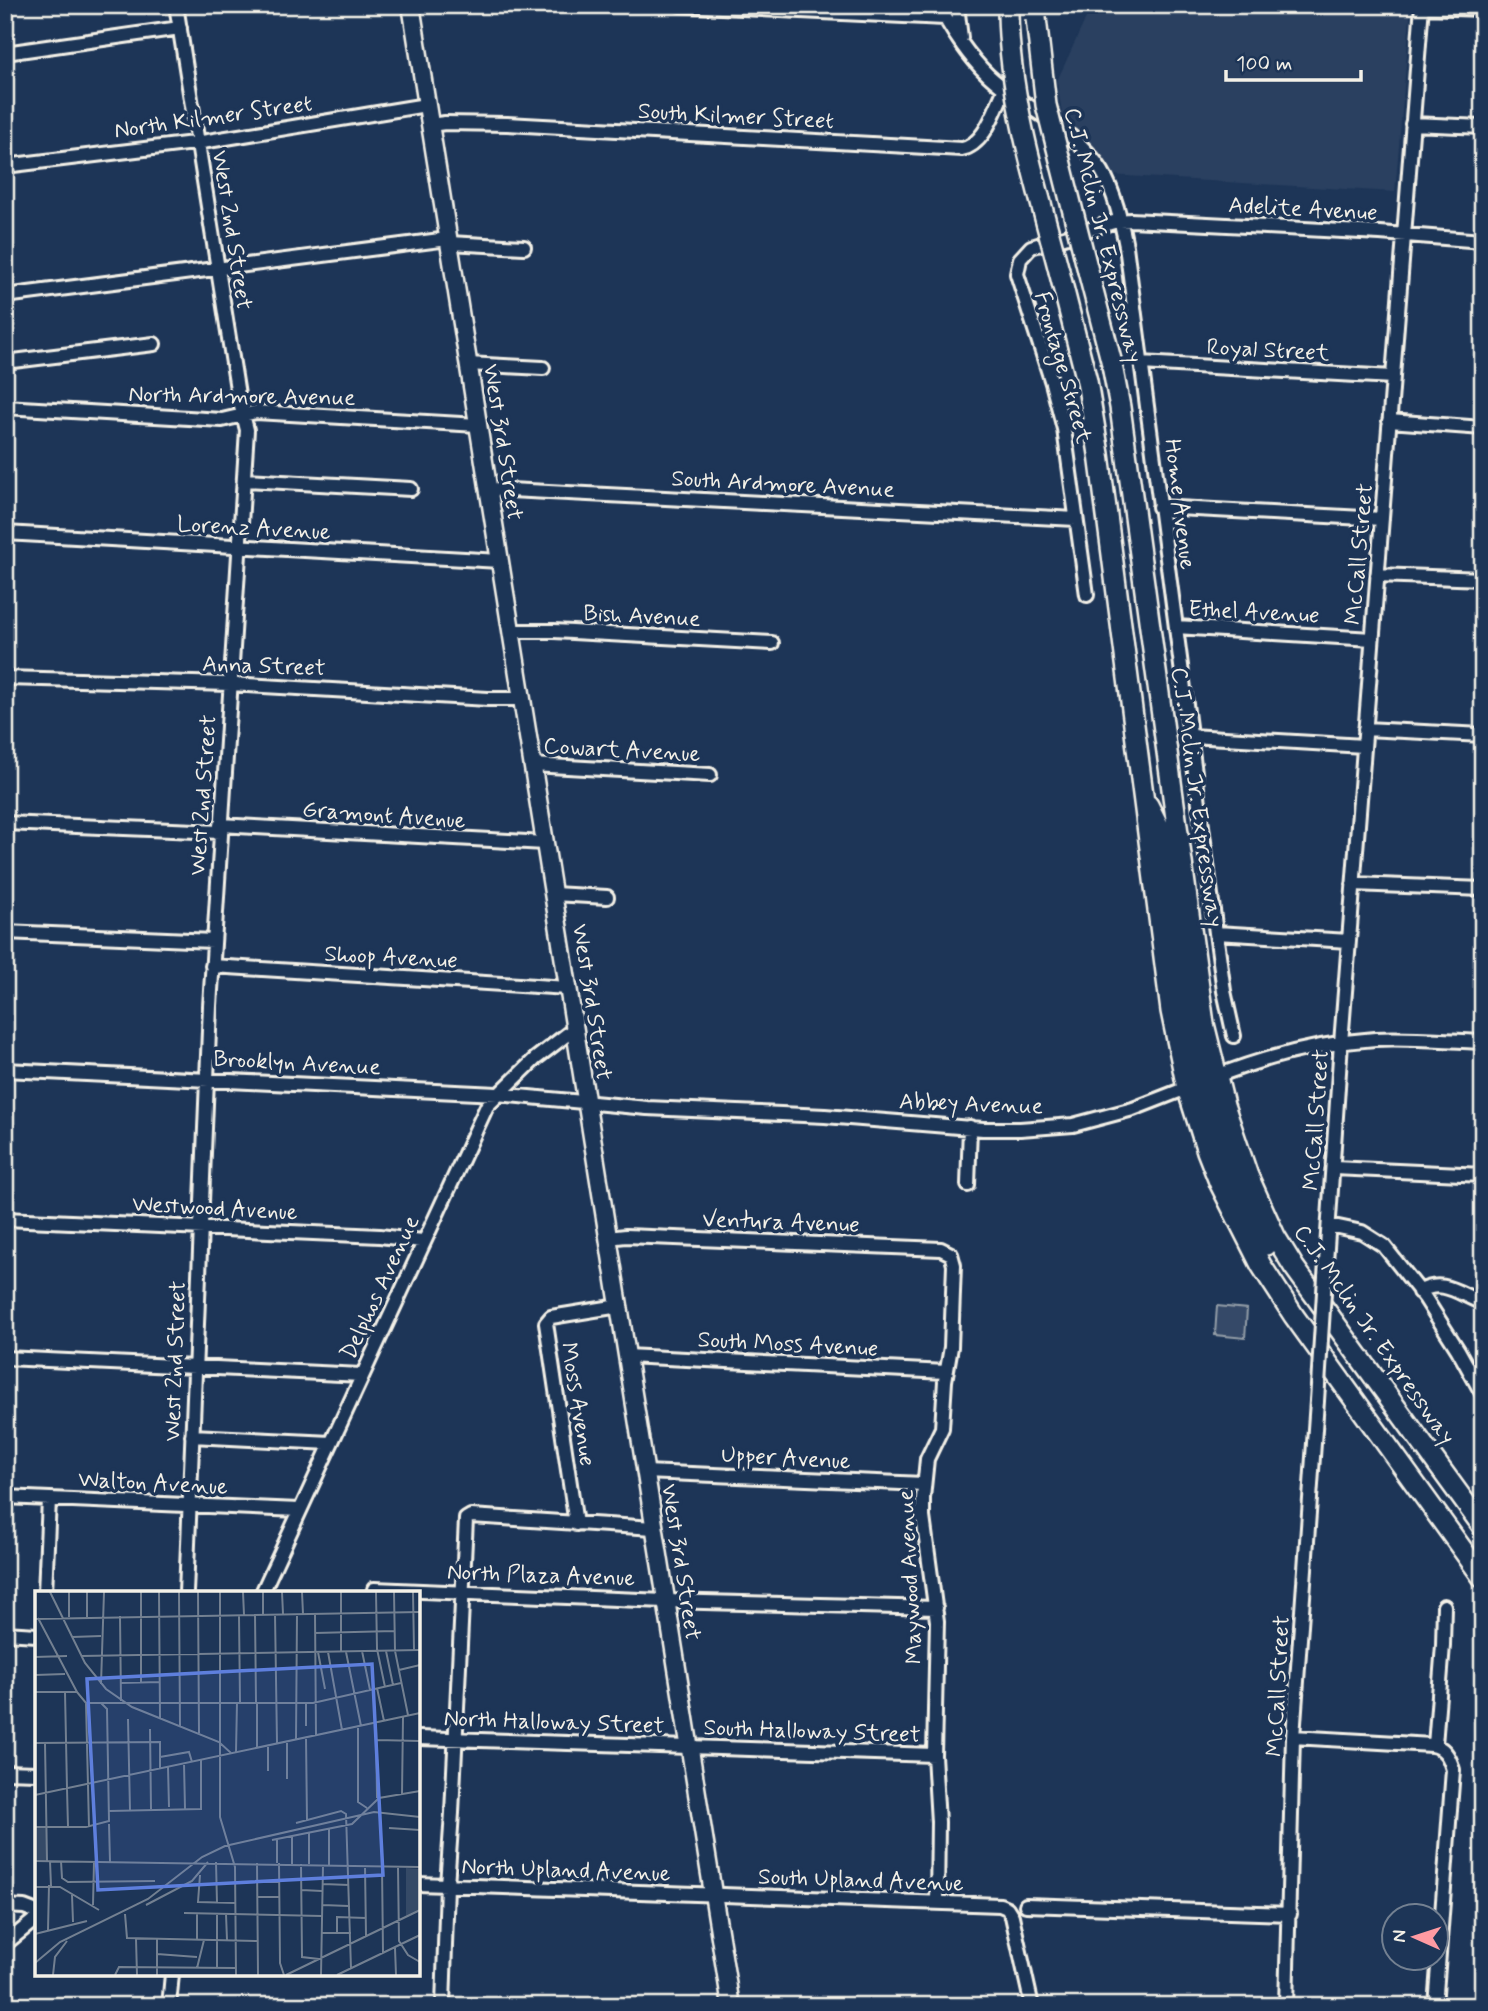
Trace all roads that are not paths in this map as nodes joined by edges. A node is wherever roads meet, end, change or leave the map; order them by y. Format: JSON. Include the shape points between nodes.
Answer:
{"nodes":[{"id":1,"x":176,"y":5,"type":"edge"},
{"id":2,"x":411,"y":5,"type":"edge"},
{"id":3,"x":680,"y":5,"type":"edge"},
{"id":4,"x":957,"y":5,"type":"edge"},
{"id":5,"x":1422,"y":6,"type":"edge"},
{"id":6,"x":1483,"y":9,"type":"edge"},
{"id":7,"x":1008,"y":10,"type":"edge"},
{"id":8,"x":942,"y":11,"type":"edge"},
{"id":9,"x":1036,"y":12,"type":"edge"},
{"id":10,"x":180,"y":28,"type":"junction"},
{"id":11,"x":962,"y":42,"type":"junction"},
{"id":12,"x":5,"y":53,"type":"edge"},
{"id":13,"x":1005,"y":89,"type":"junction"},
{"id":14,"x":426,"y":104,"type":"junction"},
{"id":15,"x":1412,"y":124,"type":"junction"},
{"id":16,"x":430,"y":125,"type":"junction"},
{"id":17,"x":1483,"y":127,"type":"edge"},
{"id":18,"x":198,"y":142,"type":"junction"},
{"id":19,"x":5,"y":166,"type":"edge"},
{"id":20,"x":1120,"y":221,"type":"junction"},
{"id":21,"x":1404,"y":236,"type":"junction"},
{"id":22,"x":448,"y":241,"type":"junction"},
{"id":23,"x":1483,"y":241,"type":"edge"},
{"id":24,"x":524,"y":247,"type":"dead end"},
{"id":25,"x":218,"y":269,"type":"junction"},
{"id":26,"x":5,"y":296,"type":"edge"},
{"id":27,"x":154,"y":344,"type":"dead end"},
{"id":28,"x":5,"y":362,"type":"edge"},
{"id":29,"x":1141,"y":363,"type":"junction"},
{"id":30,"x":468,"y":364,"type":"junction"},
{"id":31,"x":543,"y":368,"type":"dead end"},
{"id":32,"x":1393,"y":377,"type":"junction"},
{"id":33,"x":5,"y":407,"type":"edge"},
{"id":34,"x":243,"y":415,"type":"junction"},
{"id":35,"x":1389,"y":421,"type":"junction"},
{"id":36,"x":478,"y":425,"type":"junction"},
{"id":37,"x":1483,"y":428,"type":"edge"},
{"id":38,"x":244,"y":480,"type":"junction"},
{"id":39,"x":411,"y":489,"type":"dead end"},
{"id":40,"x":488,"y":489,"type":"junction"},
{"id":41,"x":1160,"y":507,"type":"junction"},
{"id":42,"x":1076,"y":519,"type":"junction"},
{"id":43,"x":1382,"y":519,"type":"junction"},
{"id":44,"x":5,"y":533,"type":"edge"},
{"id":45,"x":239,"y":547,"type":"junction"},
{"id":46,"x":499,"y":561,"type":"junction"},
{"id":47,"x":1377,"y":575,"type":"junction"},
{"id":48,"x":1483,"y":579,"type":"edge"},
{"id":49,"x":1087,"y":595,"type":"dead end"},
{"id":50,"x":1176,"y":627,"type":"junction"},
{"id":51,"x":510,"y":631,"type":"junction"},
{"id":52,"x":1372,"y":639,"type":"junction"},
{"id":53,"x":772,"y":643,"type":"dead end"},
{"id":54,"x":5,"y":678,"type":"edge"},
{"id":55,"x":230,"y":684,"type":"junction"},
{"id":56,"x":521,"y":699,"type":"junction"},
{"id":57,"x":1365,"y":729,"type":"junction"},
{"id":58,"x":1483,"y":735,"type":"edge"},
{"id":59,"x":1191,"y":736,"type":"junction"},
{"id":60,"x":1364,"y":746,"type":"junction"},
{"id":61,"x":532,"y":765,"type":"junction"},
{"id":62,"x":710,"y":775,"type":"dead end"},
{"id":63,"x":5,"y":823,"type":"edge"},
{"id":64,"x":220,"y":828,"type":"junction"},
{"id":65,"x":544,"y":843,"type":"junction"},
{"id":66,"x":1353,"y":884,"type":"junction"},
{"id":67,"x":1483,"y":889,"type":"edge"},
{"id":68,"x":553,"y":894,"type":"junction"},
{"id":69,"x":607,"y":897,"type":"dead end"},
{"id":70,"x":5,"y":932,"type":"edge"},
{"id":71,"x":1216,"y":933,"type":"junction"},
{"id":72,"x":214,"y":941,"type":"junction"},
{"id":73,"x":1349,"y":941,"type":"junction"},
{"id":74,"x":212,"y":966,"type":"junction"},
{"id":75,"x":568,"y":988,"type":"junction"},
{"id":76,"x":574,"y":1029,"type":"junction"},
{"id":77,"x":1234,"y":1036,"type":"dead end"},
{"id":78,"x":1483,"y":1042,"type":"edge"},
{"id":79,"x":1341,"y":1043,"type":"junction"},
{"id":80,"x":5,"y":1070,"type":"edge"},
{"id":81,"x":207,"y":1078,"type":"junction"},
{"id":82,"x":1201,"y":1082,"type":"junction"},
{"id":83,"x":497,"y":1094,"type":"junction"},
{"id":84,"x":586,"y":1102,"type":"junction"},
{"id":85,"x":970,"y":1127,"type":"junction"},
{"id":86,"x":1334,"y":1168,"type":"junction"},
{"id":87,"x":1483,"y":1175,"type":"edge"},
{"id":88,"x":968,"y":1185,"type":"dead end"},
{"id":89,"x":5,"y":1219,"type":"edge"},
{"id":90,"x":1329,"y":1225,"type":"junction"},
{"id":91,"x":201,"y":1227,"type":"junction"},
{"id":92,"x":608,"y":1238,"type":"junction"},
{"id":93,"x":422,"y":1241,"type":"junction"},
{"id":94,"x":951,"y":1254,"type":"joint"},
{"id":95,"x":1419,"y":1292,"type":"junction"},
{"id":96,"x":1483,"y":1303,"type":"edge"},
{"id":97,"x":619,"y":1306,"type":"junction"},
{"id":98,"x":626,"y":1356,"type":"junction"},
{"id":99,"x":5,"y":1357,"type":"edge"},
{"id":100,"x":195,"y":1366,"type":"junction"},
{"id":101,"x":946,"y":1372,"type":"junction"},
{"id":102,"x":362,"y":1376,"type":"junction"},
{"id":103,"x":1483,"y":1395,"type":"edge"},
{"id":104,"x":192,"y":1436,"type":"junction"},
{"id":105,"x":331,"y":1443,"type":"junction"},
{"id":106,"x":645,"y":1472,"type":"junction"},
{"id":107,"x":925,"y":1484,"type":"junction"},
{"id":108,"x":5,"y":1497,"type":"edge"},
{"id":109,"x":49,"y":1499,"type":"junction"},
{"id":110,"x":190,"y":1504,"type":"junction"},
{"id":111,"x":299,"y":1510,"type":"junction"},
{"id":112,"x":576,"y":1524,"type":"junction"},
{"id":113,"x":1483,"y":1527,"type":"edge"},
{"id":114,"x":654,"y":1528,"type":"junction"},
{"id":115,"x":1483,"y":1578,"type":"edge"},
{"id":116,"x":374,"y":1589,"type":"dead end"},
{"id":117,"x":46,"y":1591,"type":"edge"},
{"id":118,"x":186,"y":1591,"type":"edge"},
{"id":119,"x":263,"y":1591,"type":"edge"},
{"id":120,"x":462,"y":1592,"type":"junction"},
{"id":121,"x":665,"y":1601,"type":"junction"},
{"id":122,"x":1444,"y":1606,"type":"dead end"},
{"id":123,"x":936,"y":1608,"type":"junction"},
{"id":124,"x":5,"y":1633,"type":"edge"},
{"id":125,"x":35,"y":1635,"type":"edge"},
{"id":126,"x":1293,"y":1737,"type":"junction"},
{"id":127,"x":420,"y":1738,"type":"edge"},
{"id":128,"x":455,"y":1739,"type":"junction"},
{"id":129,"x":1435,"y":1745,"type":"junction"},
{"id":130,"x":689,"y":1747,"type":"junction"},
{"id":131,"x":934,"y":1755,"type":"junction"},
{"id":132,"x":5,"y":1772,"type":"edge"},
{"id":133,"x":35,"y":1773,"type":"edge"},
{"id":134,"x":420,"y":1884,"type":"edge"},
{"id":135,"x":447,"y":1885,"type":"junction"},
{"id":136,"x":712,"y":1895,"type":"junction"},
{"id":137,"x":937,"y":1903,"type":"junction"},
{"id":138,"x":1026,"y":1905,"type":"dead end"},
{"id":139,"x":5,"y":1906,"type":"edge"},
{"id":140,"x":35,"y":1911,"type":"edge"},
{"id":141,"x":1290,"y":1914,"type":"junction"},
{"id":142,"x":35,"y":1920,"type":"edge"},
{"id":143,"x":5,"y":1944,"type":"edge"},
{"id":144,"x":172,"y":1976,"type":"edge"},
{"id":145,"x":169,"y":2006,"type":"edge"},
{"id":146,"x":443,"y":2006,"type":"edge"},
{"id":147,"x":731,"y":2006,"type":"edge"},
{"id":148,"x":1032,"y":2006,"type":"edge"},
{"id":149,"x":1286,"y":2006,"type":"edge"},
{"id":150,"x":1435,"y":2006,"type":"edge"}],
"edges":[{"from":1,"to":10,"type":"street","name":"West 2nd Street"},
{"from":2,"to":14,"type":"main road","name":"West 3rd Street"},
{"from":3,"to":8,"type":"street"},
{"from":4,"to":11,"type":"street"},
{"from":5,"to":6,"type":"street"},
{"from":5,"to":15,"type":"street","name":"McCall Street"},
{"from":7,"to":82,"type":"highway","bridge":true,"via":[[1020,121],[1094,417],[1144,798],[1164,837]]},
{"from":8,"to":11,"type":"street","name":"Home Avenue"},
{"from":9,"to":82,"type":"highway","name":"C.J. Mclin Jr. Expressway","bridge":true,"via":[[1045,105],[1120,407],[1204,1024]]},
{"from":10,"to":12,"type":"street"},
{"from":10,"to":18,"type":"street","name":"West 2nd Street"},
{"from":11,"to":13,"type":"street","name":"Home Avenue"},
{"from":13,"to":16,"type":"street","name":"South Kilmer Street","via":[[980,139],[962,149],[507,124]]},
{"from":13,"to":20,"type":"street","name":"Home Avenue","via":[[1088,153],[1110,186]]},
{"from":14,"to":16,"type":"main road","name":"West 3rd Street"},
{"from":14,"to":18,"type":"street","name":"North Kilmer Street"},
{"from":15,"to":17,"type":"street"},
{"from":15,"to":21,"type":"street","name":"McCall Street"},
{"from":16,"to":22,"type":"main road","name":"West 3rd Street"},
{"from":18,"to":19,"type":"street","name":"North Kilmer Street"},
{"from":18,"to":25,"type":"street","name":"West 2nd Street"},
{"from":20,"to":21,"type":"street","name":"Adelite Avenue"},
{"from":20,"to":29,"type":"street","name":"Home Avenue"},
{"from":20,"to":42,"type":"street","name":"Frontage Street","via":[[1039,243],[1018,265],[1019,285],[1059,410]]},
{"from":21,"to":23,"type":"street","name":"Adelite Avenue"},
{"from":21,"to":32,"type":"street","name":"McCall Street"},
{"from":22,"to":24,"type":"street"},
{"from":22,"to":25,"type":"street"},
{"from":22,"to":30,"type":"main road","name":"West 3rd Street"},
{"from":25,"to":26,"type":"street"},
{"from":25,"to":34,"type":"street","name":"West 2nd Street"},
{"from":27,"to":28,"type":"street"},
{"from":29,"to":32,"type":"street","name":"Royal Street"},
{"from":29,"to":41,"type":"street","name":"Home Avenue"},
{"from":30,"to":31,"type":"street"},
{"from":30,"to":36,"type":"main road","name":"West 3rd Street"},
{"from":32,"to":35,"type":"street","name":"McCall Street"},
{"from":33,"to":34,"type":"street","name":"North Ardmore Avenue","via":[[222,421]]},
{"from":34,"to":36,"type":"street","name":"North Ardmore Avenue","via":[[256,412]]},
{"from":34,"to":38,"type":"street","name":"West 2nd Street","via":[[247,430]]},
{"from":35,"to":37,"type":"street"},
{"from":35,"to":43,"type":"street","name":"McCall Street"},
{"from":36,"to":40,"type":"main road","name":"West 3rd Street"},
{"from":38,"to":39,"type":"street"},
{"from":38,"to":45,"type":"street","name":"West 2nd Street"},
{"from":40,"to":42,"type":"street","name":"South Ardmore Avenue"},
{"from":40,"to":46,"type":"main road","name":"West 3rd Street"},
{"from":41,"to":43,"type":"street"},
{"from":41,"to":50,"type":"street","name":"Home Avenue"},
{"from":42,"to":49,"type":"street","name":"Frontage Street"},
{"from":43,"to":47,"type":"street","name":"McCall Street"},
{"from":44,"to":45,"type":"street","name":"Lorenz Avenue"},
{"from":45,"to":46,"type":"street","name":"Lorenz Avenue"},
{"from":45,"to":55,"type":"street","name":"West 2nd Street"},
{"from":46,"to":51,"type":"main road","name":"West 3rd Street"},
{"from":47,"to":48,"type":"street"},
{"from":47,"to":52,"type":"street","name":"McCall Street"},
{"from":50,"to":52,"type":"street","name":"Ethel Avenue"},
{"from":50,"to":59,"type":"street","name":"Home Avenue"},
{"from":51,"to":53,"type":"street","name":"Bish Avenue"},
{"from":51,"to":56,"type":"main road","name":"West 3rd Street"},
{"from":52,"to":57,"type":"street","name":"McCall Street"},
{"from":54,"to":55,"type":"street","name":"Anna Street"},
{"from":55,"to":56,"type":"street","name":"Anna Street"},
{"from":55,"to":64,"type":"street","name":"West 2nd Street"},
{"from":56,"to":61,"type":"main road","name":"West 3rd Street"},
{"from":57,"to":58,"type":"street"},
{"from":57,"to":60,"type":"street","name":"McCall Street"},
{"from":59,"to":60,"type":"street"},
{"from":59,"to":71,"type":"street","name":"Home Avenue"},
{"from":60,"to":66,"type":"street","name":"McCall Street"},
{"from":61,"to":62,"type":"street","name":"Cowart Avenue"},
{"from":61,"to":65,"type":"main road","name":"West 3rd Street"},
{"from":63,"to":64,"type":"street","name":"Gramont Avenue"},
{"from":64,"to":65,"type":"street","name":"Gramont Avenue"},
{"from":64,"to":72,"type":"street","name":"West 2nd Street"},
{"from":65,"to":68,"type":"main road","name":"West 3rd Street"},
{"from":66,"to":67,"type":"street"},
{"from":66,"to":73,"type":"street","name":"McCall Street"},
{"from":68,"to":69,"type":"street"},
{"from":68,"to":75,"type":"main road","name":"West 3rd Street"},
{"from":70,"to":72,"type":"street"},
{"from":71,"to":73,"type":"street"},
{"from":71,"to":77,"type":"street","name":"Home Avenue"},
{"from":72,"to":74,"type":"street","name":"West 2nd Street"},
{"from":73,"to":79,"type":"street","name":"McCall Street"},
{"from":74,"to":75,"type":"street","name":"Shoop Avenue"},
{"from":74,"to":81,"type":"street","name":"West 2nd Street"},
{"from":75,"to":76,"type":"main road","name":"West 3rd Street"},
{"from":76,"to":83,"type":"street","name":"Delphos Avenue"},
{"from":76,"to":84,"type":"main road","name":"West 3rd Street"},
{"from":78,"to":79,"type":"street","name":"Abbey Avenue"},
{"from":79,"to":82,"type":"street","name":"Abbey Avenue","via":[[1271,1056]]},
{"from":79,"to":86,"type":"street","name":"McCall Street"},
{"from":80,"to":81,"type":"street","name":"Brooklyn Avenue"},
{"from":81,"to":83,"type":"street","name":"Brooklyn Avenue"},
{"from":81,"to":91,"type":"street","name":"West 2nd Street"},
{"from":82,"to":85,"type":"street","name":"Abbey Avenue","via":[[1133,1110],[1073,1125]]},
{"from":82,"to":113,"type":"highway","name":"C.J. Mclin Jr. Expressway","via":[[1226,1161],[1256,1227],[1272,1252],[1294,1267]]},
{"from":82,"to":115,"type":"highway","name":"C.J. Mclin Jr. Expressway","via":[[1207,1151],[1261,1265]]},
{"from":83,"to":84,"type":"street","name":"Brooklyn Avenue"},
{"from":83,"to":93,"type":"street","name":"Delphos Avenue"},
{"from":84,"to":85,"type":"street","name":"Abbey Avenue"},
{"from":84,"to":92,"type":"main road","name":"West 3rd Street"},
{"from":85,"to":88,"type":"street"},
{"from":86,"to":87,"type":"street"},
{"from":86,"to":90,"type":"street","name":"McCall Street"},
{"from":89,"to":91,"type":"street","name":"Westwood Avenue"},
{"from":90,"to":95,"type":"street","via":[[1374,1238]]},
{"from":90,"to":126,"type":"street","name":"McCall Street","bridge":true},
{"from":91,"to":93,"type":"street","name":"Westwood Avenue"},
{"from":91,"to":100,"type":"street","name":"West 2nd Street"},
{"from":92,"to":94,"type":"street","name":"Ventura Avenue","via":[[941,1249]]},
{"from":92,"to":97,"type":"main road","name":"West 3rd Street"},
{"from":93,"to":102,"type":"street","name":"Delphos Avenue"},
{"from":94,"to":101,"type":"street","name":"Maywood Avenue","via":[[953,1306]]},
{"from":95,"to":96,"type":"street","via":[[1443,1286]]},
{"from":95,"to":103,"type":"street"},
{"from":97,"to":98,"type":"main road","name":"West 3rd Street"},
{"from":97,"to":112,"type":"street","name":"Moss Avenue","via":[[551,1317],[546,1323]]},
{"from":98,"to":101,"type":"street","name":"South Moss Avenue"},
{"from":98,"to":106,"type":"main road","name":"West 3rd Street"},
{"from":99,"to":100,"type":"street"},
{"from":100,"to":102,"type":"street"},
{"from":100,"to":104,"type":"street","name":"West 2nd Street"},
{"from":101,"to":107,"type":"street","name":"Maywood Avenue","via":[[942,1428],[930,1450]]},
{"from":102,"to":105,"type":"street","name":"Delphos Avenue"},
{"from":104,"to":105,"type":"street"},
{"from":104,"to":110,"type":"street","name":"West 2nd Street"},
{"from":105,"to":111,"type":"street","name":"Delphos Avenue"},
{"from":106,"to":107,"type":"street","name":"Upper Avenue"},
{"from":106,"to":114,"type":"main road","name":"West 3rd Street"},
{"from":107,"to":123,"type":"street","name":"Maywood Avenue","via":[[923,1517]]},
{"from":108,"to":109,"type":"street","name":"Walton Avenue"},
{"from":109,"to":110,"type":"street","name":"Walton Avenue"},
{"from":109,"to":117,"type":"street"},
{"from":110,"to":111,"type":"street","name":"Walton Avenue"},
{"from":110,"to":118,"type":"street","name":"West 2nd Street"},
{"from":111,"to":119,"type":"street","name":"Delphos Avenue"},
{"from":112,"to":114,"type":"street"},
{"from":112,"to":120,"type":"street","via":[[467,1517]]},
{"from":114,"to":121,"type":"main road","name":"West 3rd Street"},
{"from":116,"to":120,"type":"street","name":"North Plaza Avenue"},
{"from":120,"to":121,"type":"street","name":"North Plaza Avenue"},
{"from":120,"to":128,"type":"street"},
{"from":121,"to":123,"type":"street","name":"North Plaza Avenue"},
{"from":121,"to":130,"type":"main road","name":"West 3rd Street"},
{"from":122,"to":129,"type":"street"},
{"from":123,"to":131,"type":"street","name":"Maywood Avenue"},
{"from":124,"to":125,"type":"street"},
{"from":126,"to":129,"type":"street"},
{"from":126,"to":141,"type":"street","name":"McCall Street"},
{"from":127,"to":128,"type":"street","name":"North Halloway Street"},
{"from":128,"to":130,"type":"street","name":"North Halloway Street"},
{"from":128,"to":135,"type":"street"},
{"from":129,"to":150,"type":"street","via":[[1447,1753],[1453,1770]]},
{"from":130,"to":131,"type":"street","name":"South Halloway Street"},
{"from":130,"to":136,"type":"main road","name":"West 3rd Street"},
{"from":131,"to":137,"type":"street","name":"Maywood Avenue"},
{"from":132,"to":133,"type":"street"},
{"from":134,"to":135,"type":"street","name":"North Upland Avenue"},
{"from":135,"to":136,"type":"street","name":"North Upland Avenue"},
{"from":135,"to":146,"type":"street"},
{"from":136,"to":137,"type":"street","name":"South Upland Avenue"},
{"from":136,"to":147,"type":"main road","name":"West 3rd Street"},
{"from":137,"to":148,"type":"street","name":"South Upland Avenue","via":[[1007,1908]]},
{"from":138,"to":141,"type":"street"},
{"from":139,"to":140,"type":"street"},
{"from":141,"to":149,"type":"street","name":"McCall Street"},
{"from":142,"to":143,"type":"street"},
{"from":144,"to":145,"type":"street"}]}
